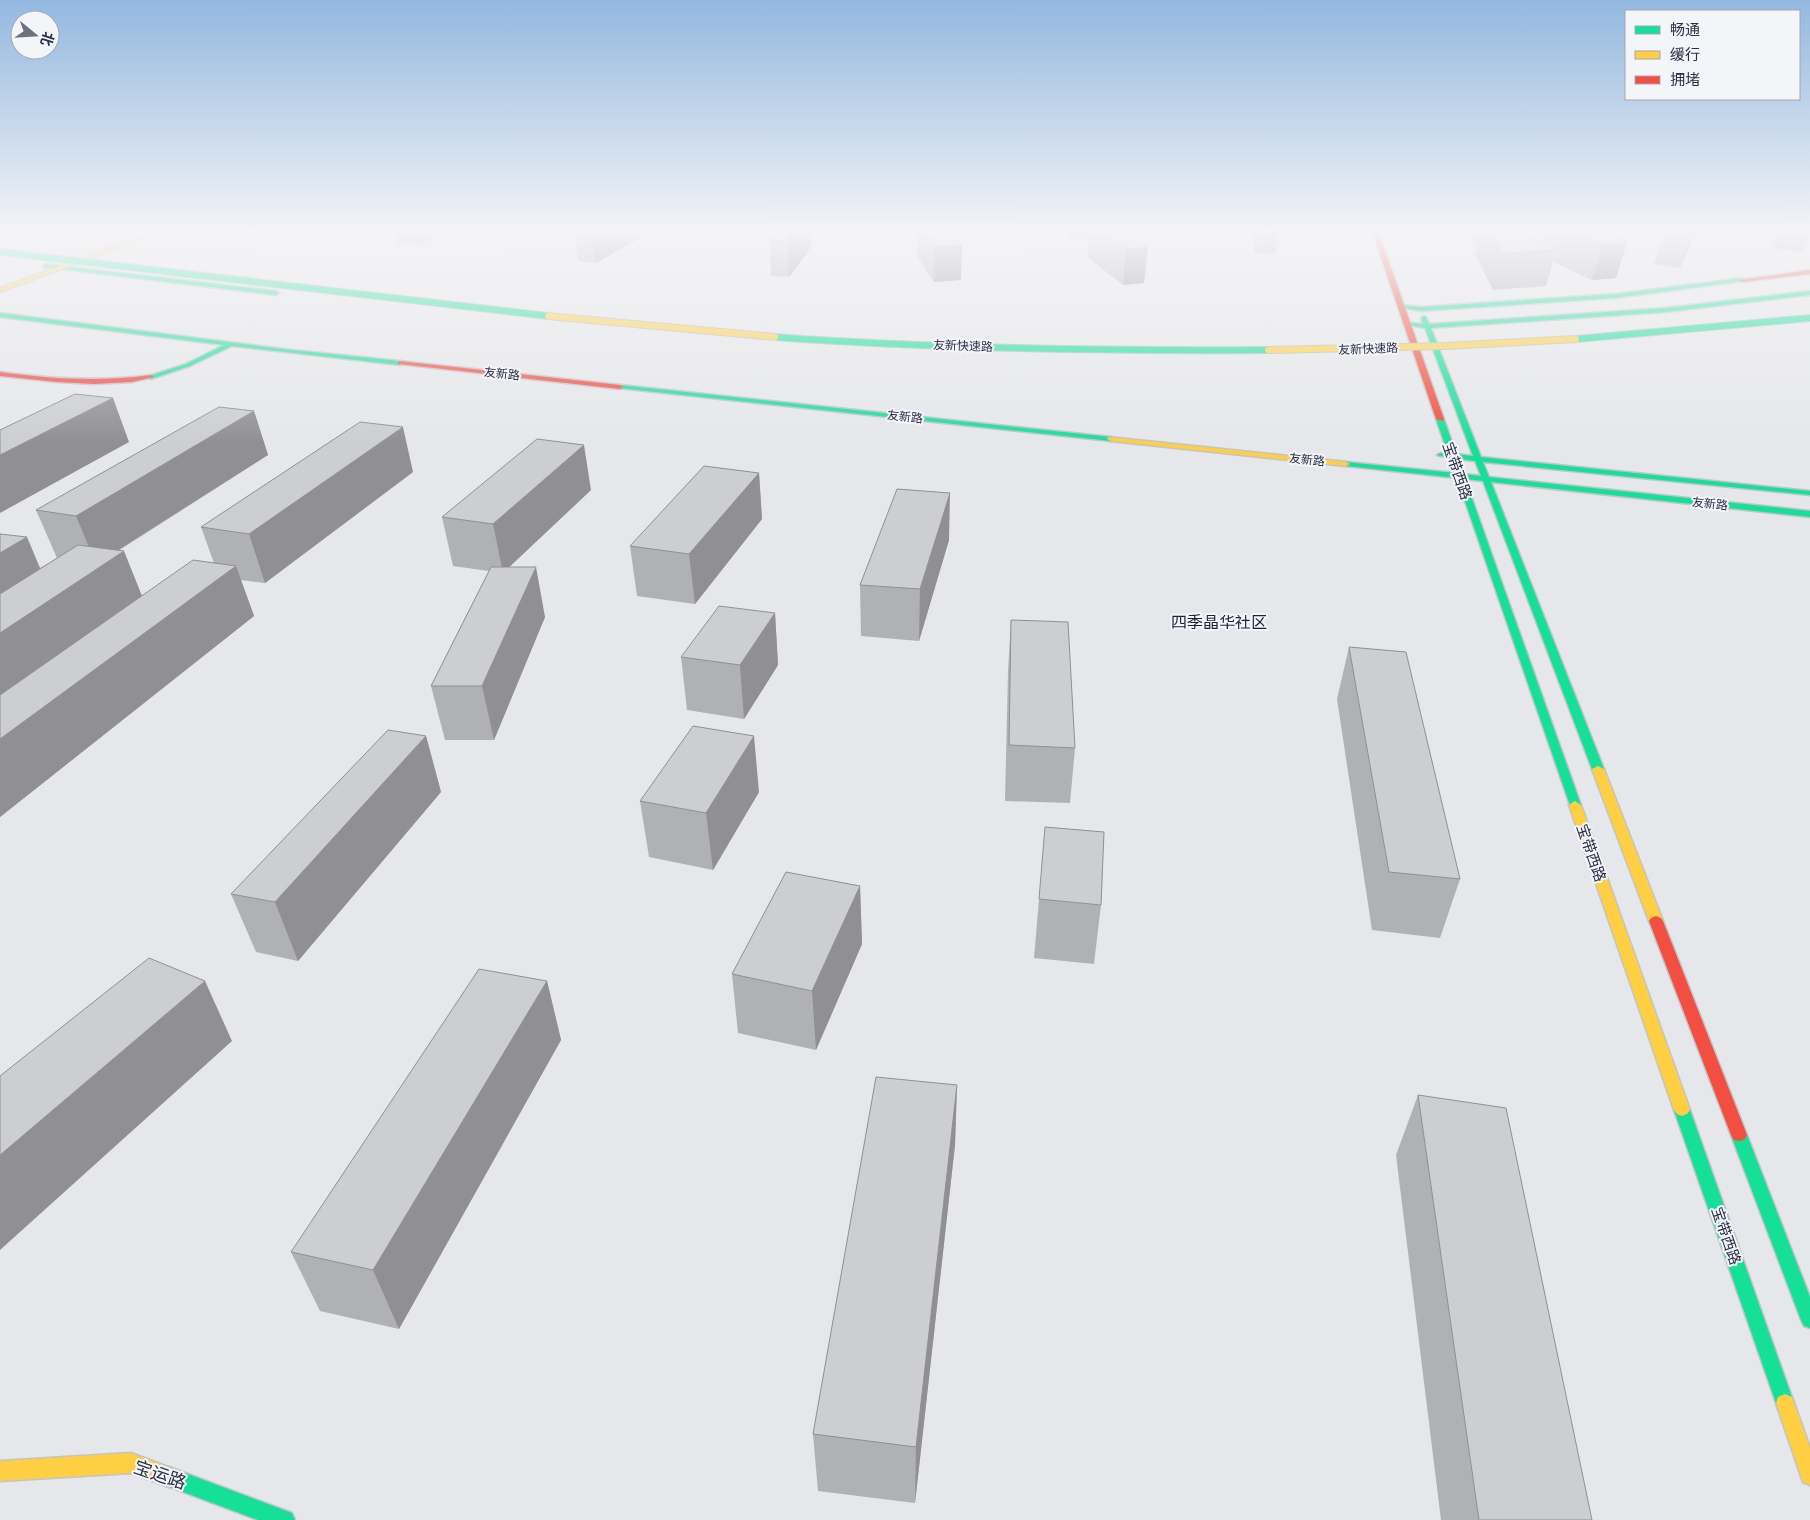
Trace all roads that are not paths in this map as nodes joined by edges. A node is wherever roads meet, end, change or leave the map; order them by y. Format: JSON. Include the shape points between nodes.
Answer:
{"nodes":[{"id":1,"x":351,"y":302,"type":"edge"},
{"id":2,"x":429,"y":302,"type":"edge"},
{"id":3,"x":1399,"y":302,"type":"edge"},
{"id":4,"x":1470,"y":302,"type":"edge"},
{"id":5,"x":1733,"y":302,"type":"edge"},
{"id":6,"x":1419,"y":304,"type":"junction"},
{"id":7,"x":1810,"y":304,"type":"edge"},
{"id":8,"x":0,"y":307,"type":"edge"},
{"id":9,"x":584,"y":308,"type":"dead end"},
{"id":10,"x":1401,"y":308,"type":"junction"},
{"id":11,"x":0,"y":315,"type":"edge"},
{"id":12,"x":1810,"y":318,"type":"edge"},
{"id":13,"x":718,"y":320,"type":"dead end"},
{"id":14,"x":1426,"y":326,"type":"junction"},
{"id":15,"x":1400,"y":332,"type":"junction"},
{"id":16,"x":246,"y":335,"type":"dead end"},
{"id":17,"x":1011,"y":336,"type":"dead end"},
{"id":18,"x":232,"y":344,"type":"junction"},
{"id":19,"x":1251,"y":351,"type":"junction"},
{"id":20,"x":0,"y":374,"type":"edge"},
{"id":21,"x":1432,"y":454,"type":"dead end"},
{"id":22,"x":1452,"y":456,"type":"junction"},
{"id":23,"x":1477,"y":460,"type":"junction"},
{"id":24,"x":1459,"y":476,"type":"junction"},
{"id":25,"x":1485,"y":480,"type":"junction"},
{"id":26,"x":1810,"y":493,"type":"edge"},
{"id":27,"x":1810,"y":514,"type":"edge"},
{"id":28,"x":1810,"y":1320,"type":"edge"},
{"id":29,"x":0,"y":1471,"type":"edge"},
{"id":30,"x":1810,"y":1475,"type":"edge"},
{"id":31,"x":285,"y":1520,"type":"edge"}],
"edges":[{"from":1,"to":19,"type":"main road","bridge":true,"via":[[603,332],[798,348],[1090,358]]},
{"from":2,"to":19,"type":"main road","name":"友新快速路","bridge":true,"via":[[575,319],[833,340],[1006,348]]},
{"from":3,"to":10,"type":"main road","name":"宝带西路"},
{"from":4,"to":6,"type":"main road"},
{"from":5,"to":14,"type":"main road"},
{"from":6,"to":10,"type":"main road"},
{"from":6,"to":14,"type":"main road","name":"宝带西路"},
{"from":7,"to":15,"type":"main road","name":"友新快速路","via":[[1605,324]]},
{"from":8,"to":16,"type":"main road"},
{"from":9,"to":13,"type":"main road"},
{"from":10,"to":15,"type":"main road","name":"宝带西路"},
{"from":11,"to":18,"type":"main road","name":"友新路"},
{"from":12,"to":19,"type":"main road","name":"友新快速路","bridge":true,"via":[[1461,346]]},
{"from":14,"to":15,"type":"main road"},
{"from":14,"to":23,"type":"main road","name":"宝带西路"},
{"from":15,"to":17,"type":"main road","name":"友新快速路","via":[[1243,339]]},
{"from":15,"to":22,"type":"main road","name":"宝带西路"},
{"from":18,"to":20,"type":"main road","via":[[174,371],[123,382],[81,384]]},
{"from":18,"to":24,"type":"main road","name":"友新路"},
{"from":21,"to":22,"type":"main road","name":"友新路"},
{"from":22,"to":23,"type":"main road","name":"友新路"},
{"from":22,"to":24,"type":"main road","name":"宝带西路"},
{"from":23,"to":25,"type":"main road","name":"宝带西路"},
{"from":23,"to":26,"type":"main road","name":"友新路"},
{"from":24,"to":25,"type":"main road","name":"友新路"},
{"from":24,"to":30,"type":"main road","name":"宝带西路"},
{"from":25,"to":27,"type":"main road","name":"友新路"},
{"from":25,"to":28,"type":"main road","name":"宝带西路"},
{"from":29,"to":31,"type":"main road","name":"宝运路","via":[[131,1463]]}]}
